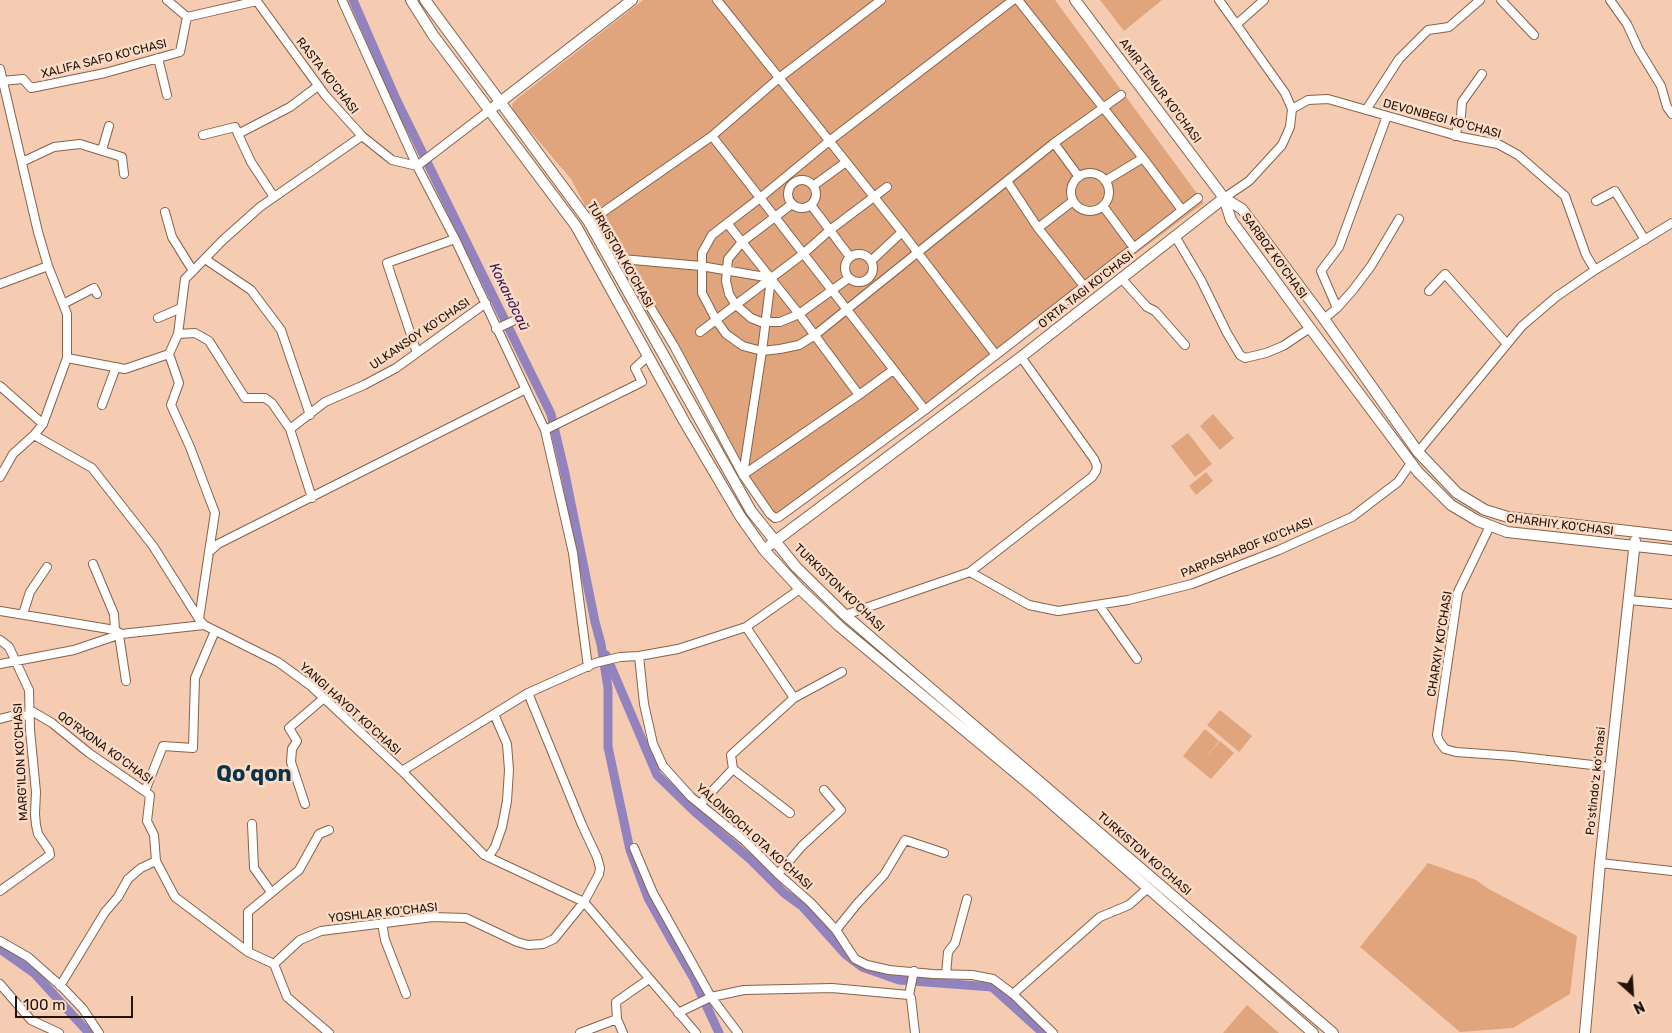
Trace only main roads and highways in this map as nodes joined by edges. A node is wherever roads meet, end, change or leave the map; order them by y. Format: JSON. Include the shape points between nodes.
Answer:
{"nodes":[{"id":1,"x":411,"y":0,"type":"edge"},
{"id":2,"x":425,"y":0,"type":"edge"},
{"id":3,"x":632,"y":0,"type":"edge"},
{"id":4,"x":1075,"y":0,"type":"edge"},
{"id":5,"x":500,"y":103,"type":"junction"},
{"id":6,"x":490,"y":110,"type":"junction"},
{"id":7,"x":1224,"y":198,"type":"junction"},
{"id":8,"x":1458,"y":493,"type":"joint"},
{"id":9,"x":1451,"y":505,"type":"joint"},
{"id":10,"x":1636,"y":533,"type":"junction"},
{"id":11,"x":1672,"y":536,"type":"edge"},
{"id":12,"x":775,"y":542,"type":"junction"},
{"id":13,"x":1635,"y":547,"type":"junction"},
{"id":14,"x":764,"y":550,"type":"junction"},
{"id":15,"x":1672,"y":550,"type":"edge"},
{"id":16,"x":1313,"y":1033,"type":"edge"},
{"id":17,"x":1333,"y":1033,"type":"edge"},
{"id":18,"x":1585,"y":1033,"type":"edge"}],
"edges":[{"from":1,"to":6,"type":"main road","name":"TURKISTON KO'CHASI","via":[[433,35]]},
{"from":2,"to":5,"type":"main road","name":"TURKISTON KO'CHASI"},
{"from":3,"to":5,"type":"main road"},
{"from":4,"to":7,"type":"main road","name":"AMIR TEMUR KO'CHASI"},
{"from":5,"to":6,"type":"main road"},
{"from":5,"to":12,"type":"main road","name":"TURKISTON KO'CHASI","via":[[589,222],[751,511]]},
{"from":6,"to":14,"type":"main road","name":"TURKISTON KO'CHASI","via":[[576,226],[725,491]]},
{"from":7,"to":8,"type":"main road","name":"SARBOZ KO'CHASI","via":[[1242,209],[1418,452]]},
{"from":7,"to":9,"type":"main road","name":"SARBOZ KO'CHASI","via":[[1231,220],[1310,328],[1411,463]]},
{"from":7,"to":12,"type":"main road","name":"O'RTA TAGI KO'CHASI"},
{"from":8,"to":10,"type":"main road","name":"CHARHIY KO'CHASI","via":[[1485,510],[1508,517]]},
{"from":9,"to":13,"type":"main road","name":"CHARHIY KO'CHASI","via":[[1478,521],[1507,532]]},
{"from":10,"to":11,"type":"main road","name":"CHARHIY KO'CHASI"},
{"from":10,"to":13,"type":"main road","name":"Poʻstindoʻz koʻchasi"},
{"from":12,"to":14,"type":"main road","name":"O'RTA TAGI KO'CHASI"},
{"from":12,"to":17,"type":"main road","name":"TURKISTON KO'CHASI","via":[[845,615]]},
{"from":13,"to":15,"type":"main road","name":"CHARHIY KO'CHASI"},
{"from":13,"to":18,"type":"main road","name":"Poʻstindoʻz koʻchasi"},
{"from":14,"to":16,"type":"main road","name":"TURKISTON KO'CHASI","via":[[839,626],[1042,795]]}]}
